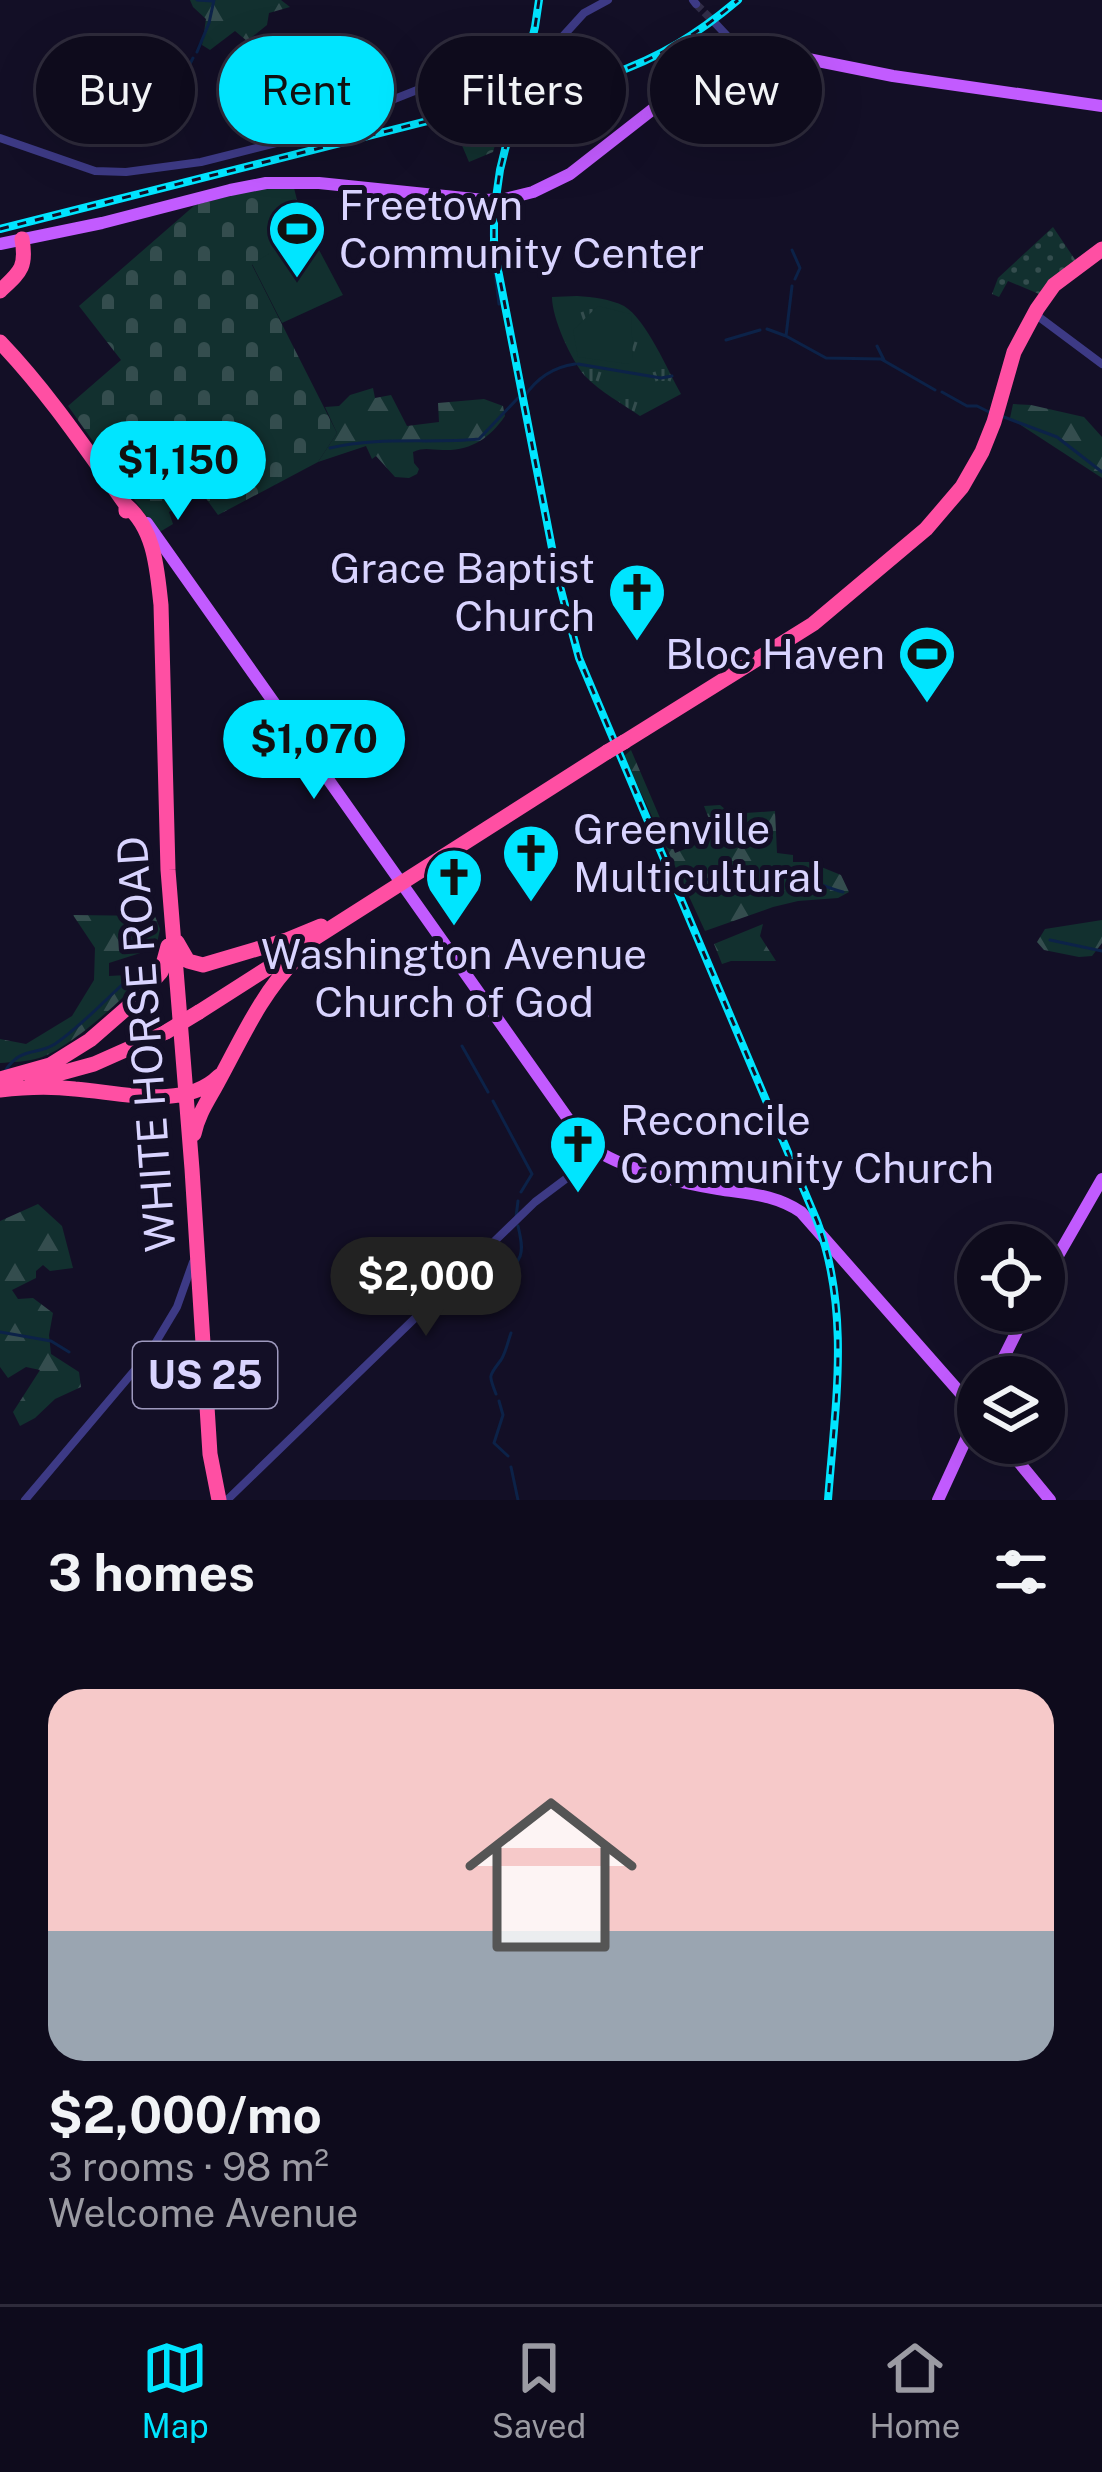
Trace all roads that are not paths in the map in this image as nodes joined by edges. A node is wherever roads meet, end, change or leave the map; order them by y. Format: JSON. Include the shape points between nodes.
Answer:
{"nodes":[{"id":1,"x":608,"y":0,"type":"edge"},
{"id":2,"x":716,"y":24,"type":"tunnel mouth"},
{"id":3,"x":727,"y":36,"type":"edge"},
{"id":4,"x":822,"y":61,"type":"edge"},
{"id":5,"x":1102,"y":106,"type":"edge"},
{"id":6,"x":650,"y":110,"type":"edge"},
{"id":7,"x":0,"y":138,"type":"edge"},
{"id":8,"x":12,"y":241,"type":"edge"},
{"id":9,"x":1102,"y":249,"type":"edge"},
{"id":10,"x":0,"y":281,"type":"edge"},
{"id":11,"x":0,"y":291,"type":"edge"},
{"id":12,"x":1034,"y":314,"type":"junction"},
{"id":13,"x":0,"y":328,"type":"edge"},
{"id":14,"x":0,"y":342,"type":"edge"},
{"id":15,"x":15,"y":355,"type":"junction"},
{"id":16,"x":1102,"y":364,"type":"edge"},
{"id":17,"x":127,"y":506,"type":"junction"},
{"id":18,"x":168,"y":572,"type":"junction"},
{"id":19,"x":400,"y":883,"type":"junction"},
{"id":20,"x":336,"y":922,"type":"junction"},
{"id":21,"x":172,"y":927,"type":"junction"},
{"id":22,"x":250,"y":952,"type":"junction"},
{"id":23,"x":177,"y":977,"type":"junction"},
{"id":24,"x":139,"y":996,"type":"junction"},
{"id":25,"x":224,"y":1070,"type":"junction"},
{"id":26,"x":0,"y":1084,"type":"edge"},
{"id":27,"x":186,"y":1092,"type":"junction"},
{"id":28,"x":190,"y":1148,"type":"junction"},
{"id":29,"x":599,"y":1154,"type":"junction"},
{"id":30,"x":1102,"y":1179,"type":"edge"},
{"id":31,"x":1065,"y":1243,"type":"edge"},
{"id":32,"x":194,"y":1276,"type":"junction"},
{"id":33,"x":957,"y":1389,"type":"edge"},
{"id":34,"x":957,"y":1459,"type":"edge"},
{"id":35,"x":1021,"y":1464,"type":"edge"},
{"id":36,"x":25,"y":1500,"type":"edge"},
{"id":37,"x":223,"y":1500,"type":"edge"},
{"id":38,"x":938,"y":1500,"type":"edge"},
{"id":39,"x":1051,"y":1500,"type":"edge"}],
"edges":[{"from":1,"to":7,"type":"street","bridge":true,"via":[[536,55],[486,64],[296,138],[201,162],[95,171]]},
{"from":2,"to":3,"type":"street"},
{"from":4,"to":5,"type":"main road"},
{"from":6,"to":8,"type":"main road","bridge":true,"via":[[560,180],[505,199],[266,183]]},
{"from":8,"to":10,"type":"highway","via":[[16,266]]},
{"from":8,"to":11,"type":"highway","via":[[24,252],[22,269]]},
{"from":9,"to":12,"type":"highway","via":[[1054,285]]},
{"from":12,"to":16,"type":"street"},
{"from":12,"to":19,"type":"highway","bridge":true,"via":[[970,474],[910,544],[813,624]]},
{"from":13,"to":15,"type":"highway","name":"WHITE HORSE ROAD","number":"US 25"},
{"from":14,"to":15,"type":"highway","name":"WHITE HORSE ROAD","number":"US 25"},
{"from":15,"to":17,"type":"highway","name":"WHITE HORSE ROAD","number":"US 25"},
{"from":17,"to":18,"type":"highway","name":"WHITE HORSE ROAD","number":"US 25"},
{"from":17,"to":18,"type":"highway","name":"WHITE HORSE ROAD","number":"US 25","via":[[127,519]]},
{"from":17,"to":18,"type":"main road","via":[[182,568]]},
{"from":18,"to":19,"type":"main road"},
{"from":18,"to":21,"type":"highway","name":"WHITE HORSE ROAD","number":"US 25","via":[[160,605]]},
{"from":19,"to":20,"type":"highway"},
{"from":19,"to":29,"type":"main road"},
{"from":20,"to":22,"type":"highway"},
{"from":20,"to":25,"type":"highway","via":[[282,974]]},
{"from":20,"to":26,"type":"highway","bridge":true,"via":[[165,1029]]},
{"from":21,"to":22,"type":"highway","via":[[194,964]]},
{"from":21,"to":23,"type":"highway","name":"WHITE HORSE ROAD","number":"US 25"},
{"from":21,"to":24,"type":"highway","via":[[165,965]]},
{"from":22,"to":23,"type":"highway"},
{"from":23,"to":24,"type":"highway"},
{"from":23,"to":27,"type":"highway","name":"WHITE HORSE ROAD","number":"US 25"},
{"from":24,"to":26,"type":"highway","via":[[67,1056]]},
{"from":25,"to":27,"type":"highway"},
{"from":25,"to":28,"type":"highway"},
{"from":26,"to":27,"type":"highway"},
{"from":27,"to":28,"type":"highway","name":"WHITE HORSE ROAD","number":"US 25"},
{"from":28,"to":32,"type":"highway","name":"WHITE HORSE ROAD","number":"US 25"},
{"from":29,"to":33,"type":"main road","via":[[792,1207]]},
{"from":29,"to":37,"type":"street","via":[[535,1202]]},
{"from":30,"to":31,"type":"main road"},
{"from":32,"to":36,"type":"street","via":[[150,1352]]},
{"from":32,"to":37,"type":"highway","name":"WHITE HORSE ROAD","number":"US 25","via":[[210,1454]]},
{"from":34,"to":38,"type":"main road"},
{"from":35,"to":39,"type":"main road"}]}
